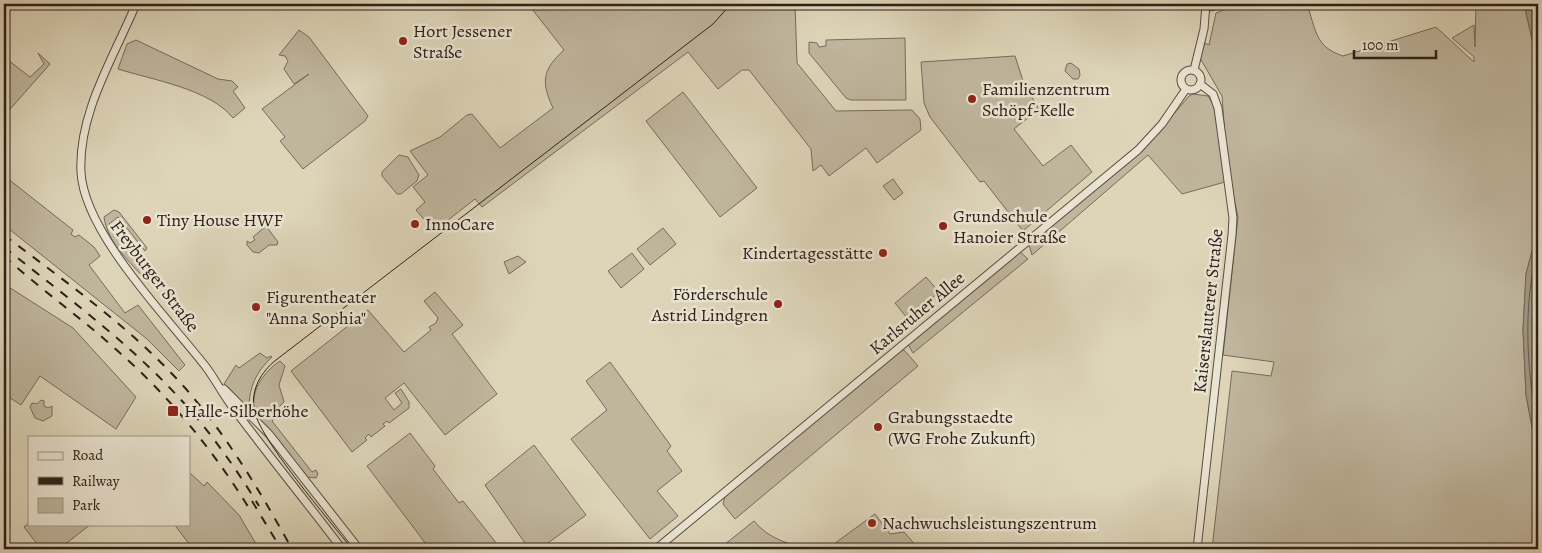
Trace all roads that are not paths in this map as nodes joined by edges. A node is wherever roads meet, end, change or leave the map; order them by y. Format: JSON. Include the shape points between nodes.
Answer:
{"nodes":[{"id":1,"x":136,"y":4,"type":"edge"},
{"id":2,"x":1206,"y":4,"type":"edge"},
{"id":3,"x":1194,"y":70,"type":"junction"},
{"id":4,"x":1200,"y":84,"type":"junction"},
{"id":5,"x":1186,"y":88,"type":"junction"},
{"id":6,"x":220,"y":386,"type":"junction"},
{"id":7,"x":342,"y":549,"type":"edge"},
{"id":8,"x":358,"y":549,"type":"edge"},
{"id":9,"x":656,"y":549,"type":"edge"},
{"id":10,"x":1197,"y":549,"type":"edge"}],
"edges":[{"from":1,"to":6,"type":"street","name":"Freyburger Straße","via":[[86,126],[81,163],[86,195],[94,218],[112,247]]},
{"from":2,"to":3,"type":"street","via":[[1204,29]]},
{"from":3,"to":4,"type":"street","via":[[1199,74]]},
{"from":3,"to":5,"type":"street","via":[[1182,74],[1182,84]]},
{"from":4,"to":5,"type":"street","via":[[1195,89]]},
{"from":4,"to":10,"type":"street","name":"Kaiserslauterer Straße","via":[[1213,94],[1218,108],[1233,218]]},
{"from":5,"to":9,"type":"street","name":"Karlsruher Allee","via":[[1162,124],[1138,150]]},
{"from":6,"to":7,"type":"street","name":"Freyburger Straße"},
{"from":6,"to":8,"type":"street","name":"Freyburger Straße","via":[[269,434]]}]}
